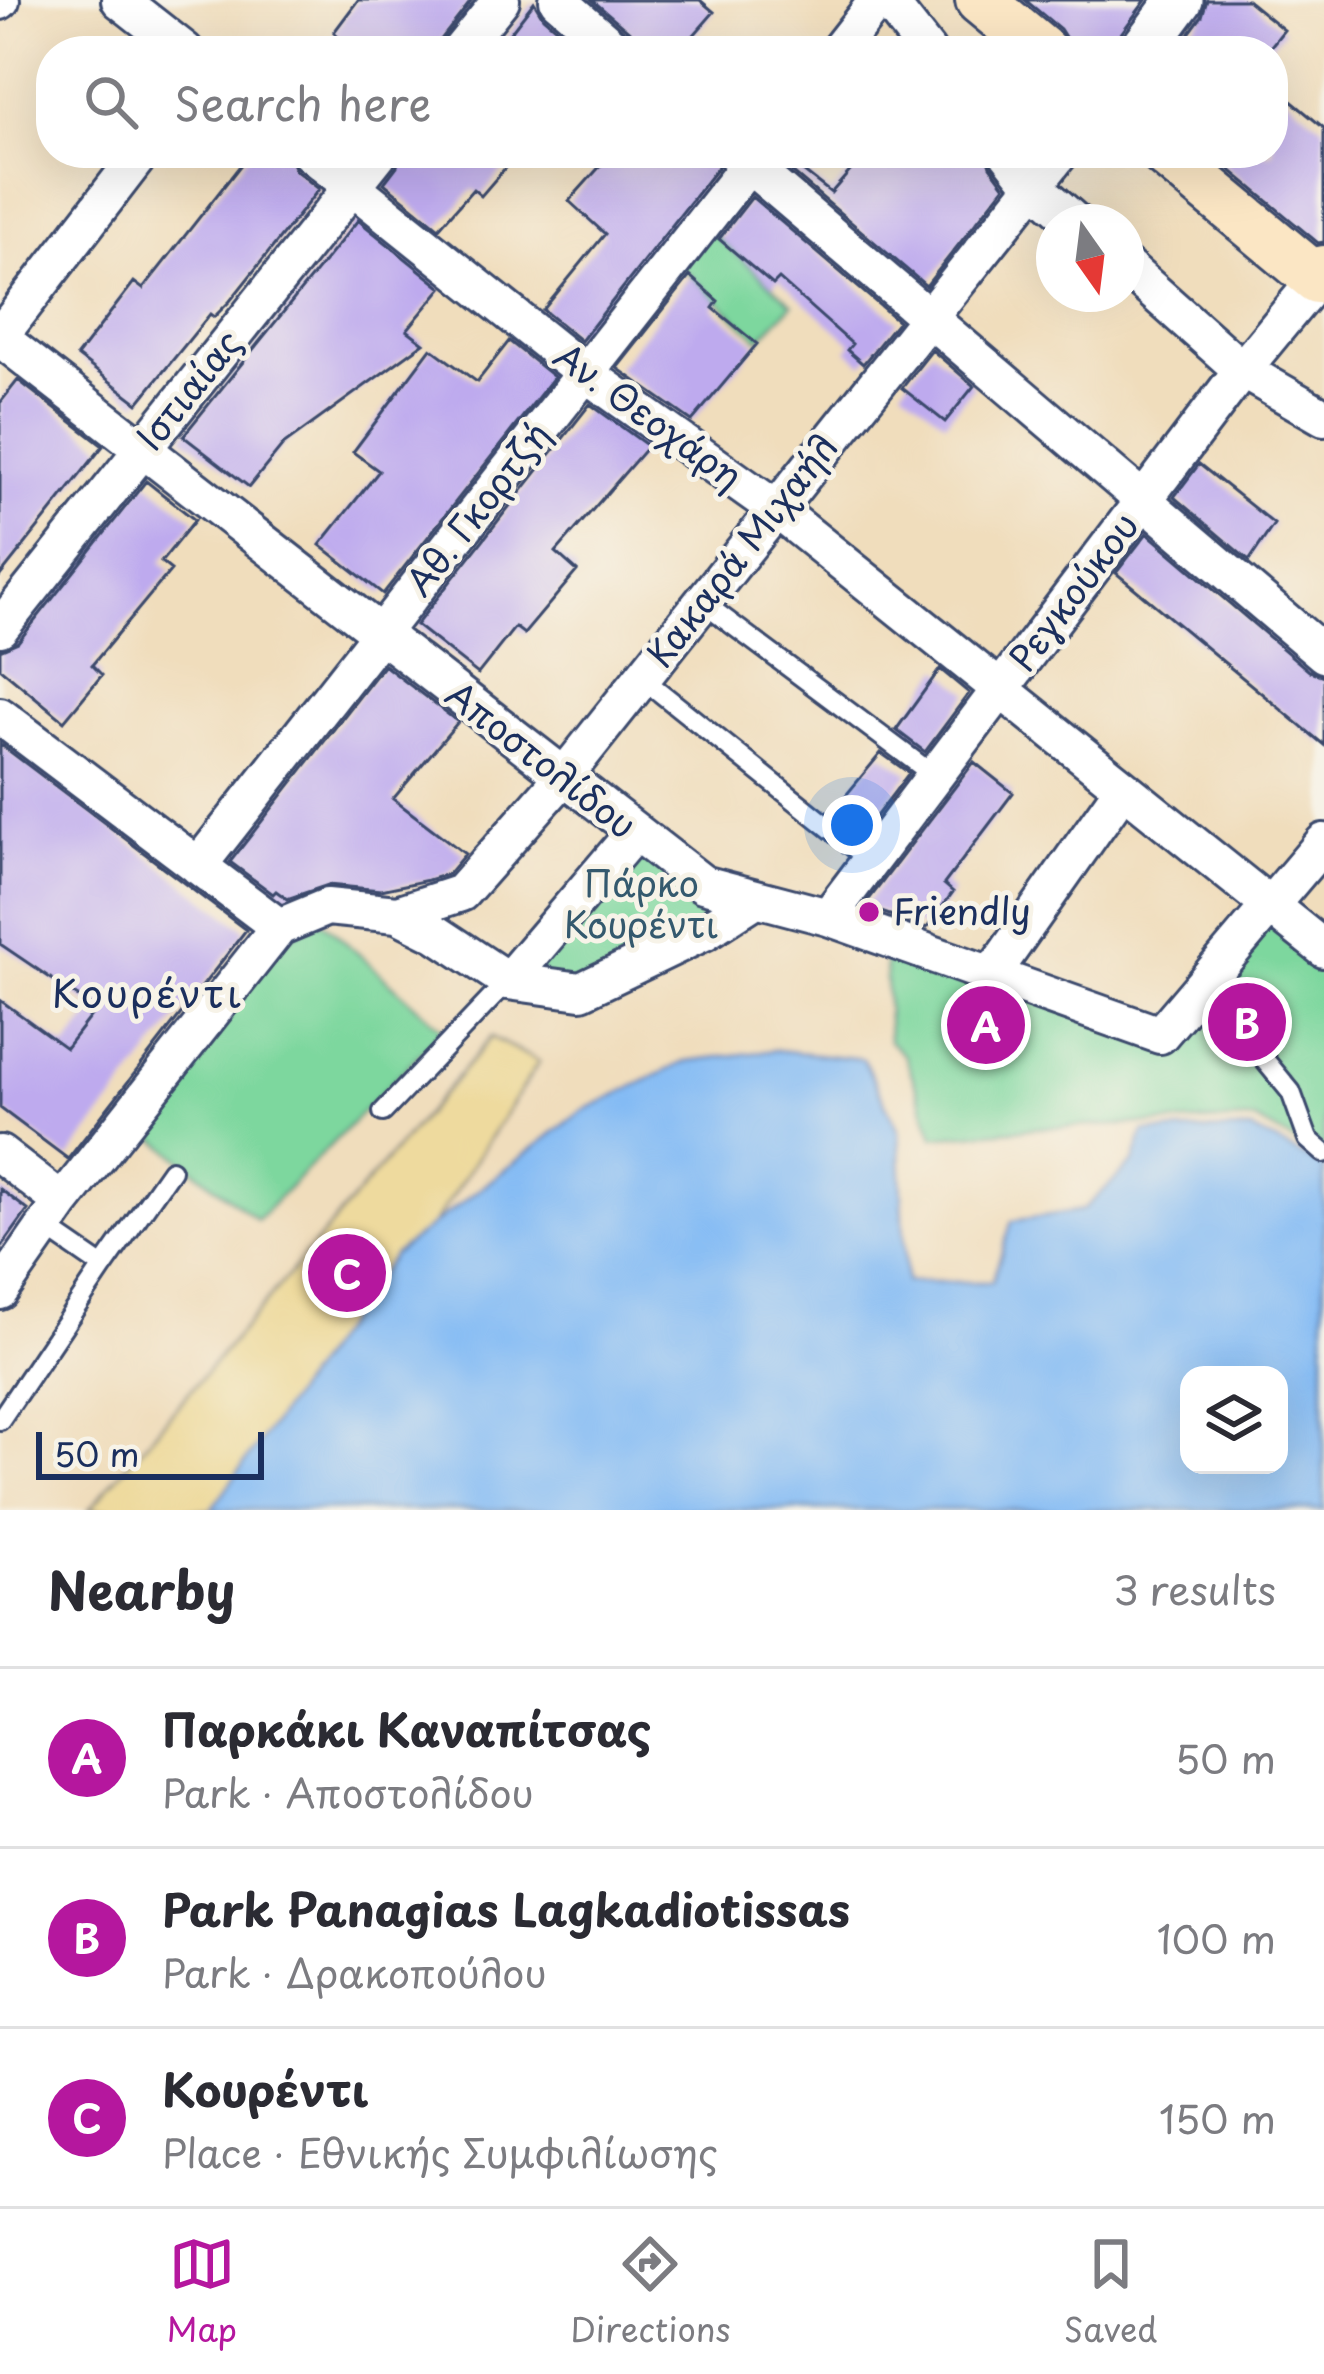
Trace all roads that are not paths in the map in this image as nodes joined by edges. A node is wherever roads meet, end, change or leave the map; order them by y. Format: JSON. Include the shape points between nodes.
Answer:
{"nodes":[{"id":1,"x":120,"y":0,"type":"edge"},
{"id":2,"x":500,"y":0,"type":"edge"},
{"id":3,"x":558,"y":0,"type":"edge"},
{"id":4,"x":882,"y":0,"type":"edge"},
{"id":5,"x":980,"y":0,"type":"edge"},
{"id":6,"x":1180,"y":0,"type":"edge"},
{"id":7,"x":166,"y":36,"type":"edge"},
{"id":8,"x":472,"y":36,"type":"edge"},
{"id":9,"x":600,"y":36,"type":"edge"},
{"id":10,"x":851,"y":36,"type":"edge"},
{"id":11,"x":914,"y":36,"type":"edge"},
{"id":12,"x":1024,"y":36,"type":"edge"},
{"id":13,"x":1153,"y":36,"type":"edge"},
{"id":14,"x":130,"y":168,"type":"edge"},
{"id":15,"x":328,"y":168,"type":"edge"},
{"id":16,"x":367,"y":168,"type":"edge"},
{"id":17,"x":739,"y":168,"type":"edge"},
{"id":18,"x":759,"y":168,"type":"edge"},
{"id":19,"x":1020,"y":168,"type":"edge"},
{"id":20,"x":1047,"y":168,"type":"edge"},
{"id":21,"x":1184,"y":168,"type":"edge"},
{"id":22,"x":1033,"y":184,"type":"junction"},
{"id":23,"x":351,"y":187,"type":"junction"},
{"id":24,"x":1055,"y":204,"type":"edge"},
{"id":25,"x":1322,"y":278,"type":"edge"},
{"id":26,"x":1144,"y":283,"type":"edge"},
{"id":27,"x":928,"y":317,"type":"junction"},
{"id":28,"x":0,"y":337,"type":"edge"},
{"id":29,"x":1242,"y":370,"type":"junction"},
{"id":30,"x":585,"y":373,"type":"junction"},
{"id":31,"x":1324,"y":417,"type":"edge"},
{"id":32,"x":141,"y":450,"type":"junction"},
{"id":33,"x":1143,"y":500,"type":"junction"},
{"id":34,"x":776,"y":509,"type":"junction"},
{"id":35,"x":702,"y":602,"type":"junction"},
{"id":36,"x":0,"y":628,"type":"edge"},
{"id":37,"x":380,"y":634,"type":"junction"},
{"id":38,"x":1324,"y":654,"type":"edge"},
{"id":39,"x":642,"y":678,"type":"junction"},
{"id":40,"x":1003,"y":688,"type":"junction"},
{"id":41,"x":0,"y":716,"type":"edge"},
{"id":42,"x":565,"y":775,"type":"junction"},
{"id":43,"x":936,"y":776,"type":"junction"},
{"id":44,"x":1123,"y":788,"type":"junction"},
{"id":45,"x":634,"y":833,"type":"junction"},
{"id":46,"x":1324,"y":842,"type":"edge"},
{"id":47,"x":871,"y":861,"type":"junction"},
{"id":48,"x":198,"y":866,"type":"junction"},
{"id":49,"x":754,"y":900,"type":"junction"},
{"id":50,"x":1268,"y":905,"type":"junction"},
{"id":51,"x":397,"y":914,"type":"junction"},
{"id":52,"x":828,"y":917,"type":"junction"},
{"id":53,"x":279,"y":927,"type":"junction"},
{"id":54,"x":1324,"y":949,"type":"edge"},
{"id":55,"x":993,"y":973,"type":"junction"},
{"id":56,"x":508,"y":981,"type":"junction"},
{"id":57,"x":1202,"y":984,"type":"junction"},
{"id":58,"x":383,"y":1112,"type":"dead end"},
{"id":59,"x":1324,"y":1153,"type":"edge"},
{"id":60,"x":0,"y":1154,"type":"edge"},
{"id":61,"x":171,"y":1170,"type":"dead end"},
{"id":62,"x":53,"y":1215,"type":"junction"},
{"id":63,"x":104,"y":1267,"type":"junction"},
{"id":64,"x":0,"y":1291,"type":"edge"},
{"id":65,"x":0,"y":1420,"type":"edge"}],
"edges":[{"from":1,"to":7,"type":"street"},
{"from":2,"to":8,"type":"street"},
{"from":3,"to":9,"type":"street"},
{"from":4,"to":10,"type":"street"},
{"from":4,"to":11,"type":"street"},
{"from":5,"to":12,"type":"main road"},
{"from":6,"to":13,"type":"street"},
{"from":14,"to":28,"type":"street"},
{"from":15,"to":23,"type":"street","name":"Αν. Θεοχάρη"},
{"from":16,"to":23,"type":"street","name":"Ιστιαίας"},
{"from":17,"to":30,"type":"street","name":"Αθ. Γκορτζή"},
{"from":18,"to":27,"type":"street"},
{"from":19,"to":22,"type":"street"},
{"from":20,"to":22,"type":"street","name":"Κακαρά Μιχαήλ"},
{"from":21,"to":25,"type":"main road"},
{"from":22,"to":24,"type":"street"},
{"from":22,"to":27,"type":"street","name":"Κακαρά Μιχαήλ"},
{"from":23,"to":30,"type":"street","name":"Αν. Θεοχάρη"},
{"from":23,"to":32,"type":"street","name":"Ιστιαίας"},
{"from":25,"to":29,"type":"street","name":"Ρεγκούκου"},
{"from":26,"to":29,"type":"street"},
{"from":27,"to":33,"type":"street"},
{"from":27,"to":34,"type":"street","name":"Κακαρά Μιχαήλ"},
{"from":28,"to":32,"type":"street","name":"Αποστολίδου"},
{"from":29,"to":31,"type":"street"},
{"from":29,"to":33,"type":"street","name":"Ρεγκούκου"},
{"from":30,"to":34,"type":"street","name":"Αν. Θεοχάρη"},
{"from":30,"to":37,"type":"street","name":"Αθ. Γκορτζή"},
{"from":32,"to":36,"type":"street","name":"Ιστιαίας"},
{"from":32,"to":37,"type":"street","name":"Αποστολίδου"},
{"from":33,"to":38,"type":"street"},
{"from":33,"to":40,"type":"street","name":"Ρεγκούκου"},
{"from":34,"to":35,"type":"street","name":"Κακαρά Μιχαήλ"},
{"from":34,"to":40,"type":"street","name":"Αν. Θεοχάρη"},
{"from":35,"to":39,"type":"street","name":"Κακαρά Μιχαήλ"},
{"from":35,"to":43,"type":"lane"},
{"from":37,"to":42,"type":"street","name":"Αποστολίδου"},
{"from":37,"to":48,"type":"street","name":"Αθ. Γκορτζή"},
{"from":39,"to":42,"type":"street","name":"Κακαρά Μιχαήλ"},
{"from":39,"to":47,"type":"lane"},
{"from":40,"to":43,"type":"street","name":"Ρεγκούκου"},
{"from":40,"to":44,"type":"street","name":"Αν. Θεοχάρη"},
{"from":41,"to":48,"type":"street"},
{"from":42,"to":45,"type":"street","name":"Αποστολίδου"},
{"from":42,"to":51,"type":"street","name":"Κακαρά Μιχαήλ","via":[[461,893]]},
{"from":43,"to":47,"type":"street","name":"Ρεγκούκου"},
{"from":44,"to":50,"type":"street","name":"Αν. Θεοχάρη"},
{"from":44,"to":55,"type":"street"},
{"from":45,"to":49,"type":"street","name":"Αποστολίδου","via":[[703,884]]},
{"from":45,"to":56,"type":"street"},
{"from":46,"to":50,"type":"street"},
{"from":47,"to":52,"type":"street","name":"Ρεγκούκου"},
{"from":48,"to":53,"type":"street"},
{"from":49,"to":52,"type":"street","name":"Αποστολίδου"},
{"from":49,"to":56,"type":"street","via":[[581,991]]},
{"from":50,"to":54,"type":"street","name":"Αν. Θεοχάρη"},
{"from":50,"to":57,"type":"street"},
{"from":51,"to":53,"type":"street","via":[[328,908]]},
{"from":51,"to":56,"type":"street"},
{"from":52,"to":55,"type":"street","name":"Αποστολίδου"},
{"from":53,"to":62,"type":"street"},
{"from":55,"to":57,"type":"street","name":"Αποστολίδου","via":[[1160,1034]]},
{"from":56,"to":58,"type":"lane"},
{"from":57,"to":59,"type":"lane","via":[[1291,1092],[1308,1139]]},
{"from":60,"to":62,"type":"street"},
{"from":61,"to":63,"type":"lane"},
{"from":62,"to":63,"type":"lane"},
{"from":62,"to":64,"type":"street"},
{"from":63,"to":65,"type":"lane"}]}
